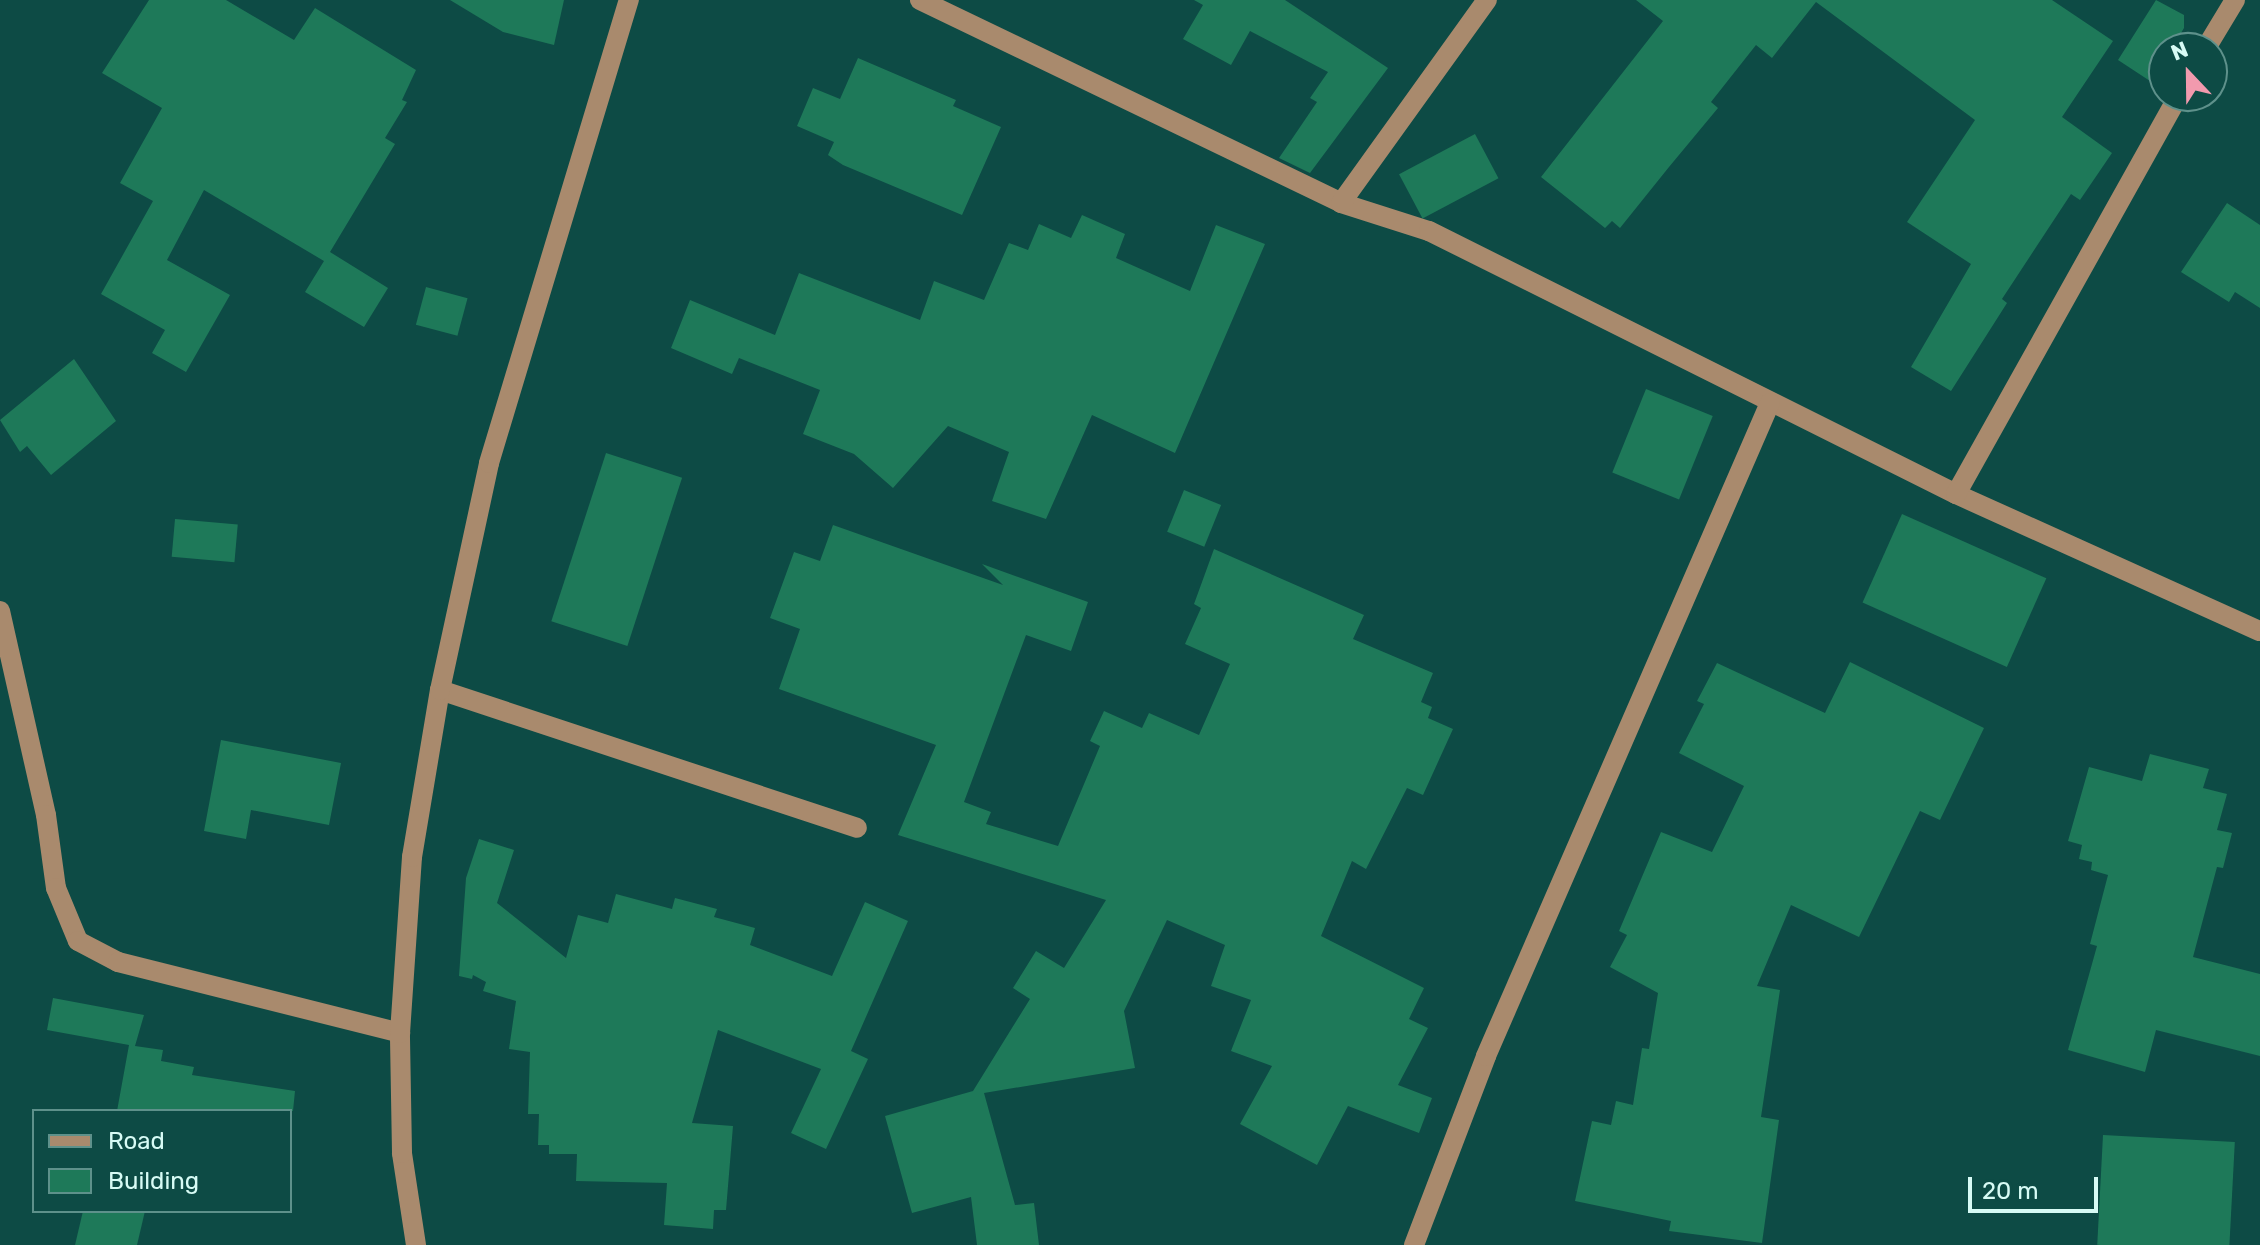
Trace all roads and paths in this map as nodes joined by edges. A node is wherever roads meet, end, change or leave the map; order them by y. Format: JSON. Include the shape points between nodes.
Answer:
{"nodes":[{"id":1,"x":629,"y":0,"type":"edge"},
{"id":2,"x":920,"y":0,"type":"edge"},
{"id":3,"x":1487,"y":0,"type":"edge"},
{"id":4,"x":2235,"y":0,"type":"edge"},
{"id":5,"x":2216,"y":32,"type":"edge"},
{"id":6,"x":2169,"y":112,"type":"edge"},
{"id":7,"x":1341,"y":203,"type":"junction"},
{"id":8,"x":1770,"y":403,"type":"junction"},
{"id":9,"x":1956,"y":494,"type":"junction"},
{"id":10,"x":0,"y":611,"type":"edge"},
{"id":11,"x":2260,"y":631,"type":"edge"},
{"id":12,"x":440,"y":690,"type":"junction"},
{"id":13,"x":857,"y":828,"type":"dead end"},
{"id":14,"x":400,"y":1033,"type":"junction"},
{"id":15,"x":416,"y":1245,"type":"edge"},
{"id":16,"x":1414,"y":1245,"type":"edge"}],
"edges":[{"from":1,"to":12,"type":"street","via":[[489,463]]},
{"from":2,"to":7,"type":"street"},
{"from":3,"to":7,"type":"street"},
{"from":4,"to":5,"type":"street"},
{"from":6,"to":9,"type":"street"},
{"from":7,"to":8,"type":"street","via":[[1429,231]]},
{"from":8,"to":9,"type":"street"},
{"from":8,"to":16,"type":"street","via":[[1486,1056]]},
{"from":9,"to":11,"type":"street"},
{"from":10,"to":14,"type":"street","via":[[46,815],[56,888],[78,941],[118,962]]},
{"from":12,"to":13,"type":"street"},
{"from":12,"to":14,"type":"street","via":[[412,857]]},
{"from":14,"to":15,"type":"street","via":[[402,1153]]}]}
